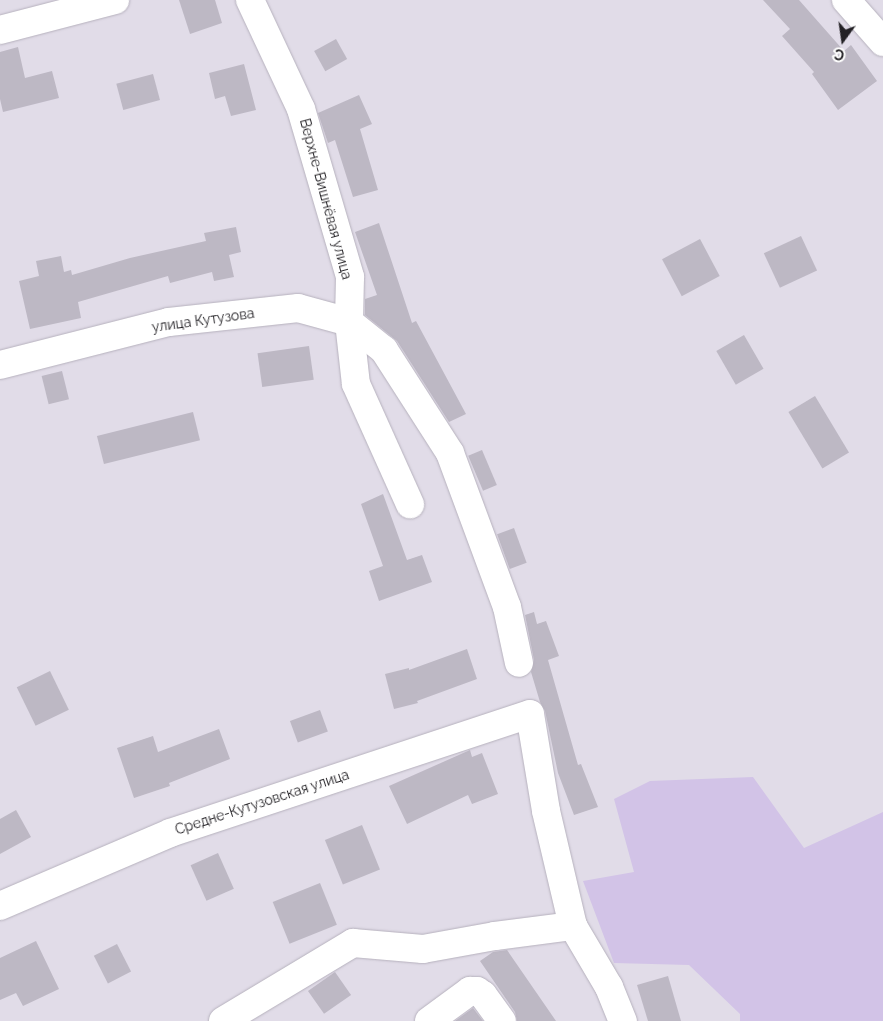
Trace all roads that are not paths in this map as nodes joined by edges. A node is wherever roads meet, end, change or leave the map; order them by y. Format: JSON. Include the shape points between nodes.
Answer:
{"nodes":[{"id":1,"x":115,"y":0,"type":"edge"},
{"id":2,"x":250,"y":0,"type":"edge"},
{"id":3,"x":846,"y":0,"type":"edge"},
{"id":4,"x":0,"y":30,"type":"edge"},
{"id":5,"x":883,"y":42,"type":"edge"},
{"id":6,"x":349,"y":322,"type":"junction"},
{"id":7,"x":0,"y":365,"type":"edge"},
{"id":8,"x":410,"y":504,"type":"dead end"},
{"id":9,"x":519,"y":663,"type":"dead end"},
{"id":10,"x":0,"y":906,"type":"edge"},
{"id":11,"x":573,"y":926,"type":"junction"},
{"id":12,"x":223,"y":1021,"type":"edge"},
{"id":13,"x":429,"y":1021,"type":"edge"},
{"id":14,"x":502,"y":1021,"type":"edge"},
{"id":15,"x":623,"y":1021,"type":"edge"}],
"edges":[{"from":1,"to":4,"type":"street"},
{"from":2,"to":6,"type":"street","name":"Верхне-Вишнёвая улица","via":[[301,109],[350,277]]},
{"from":3,"to":5,"type":"street"},
{"from":6,"to":7,"type":"street","name":"улица Кутузова","via":[[298,308],[170,322]]},
{"from":6,"to":8,"type":"street","name":"Верхне-Вишнёвая улица","via":[[356,384]]},
{"from":6,"to":9,"type":"street","via":[[384,350],[450,453],[507,607]]},
{"from":10,"to":11,"type":"street","name":"Средне-Кутузовская улица","via":[[170,833],[530,714],[546,811]]},
{"from":11,"to":12,"type":"street","via":[[423,949],[354,943]]},
{"from":11,"to":15,"type":"street","via":[[609,987]]},
{"from":13,"to":14,"type":"street","via":[[470,991],[477,991]]}]}
